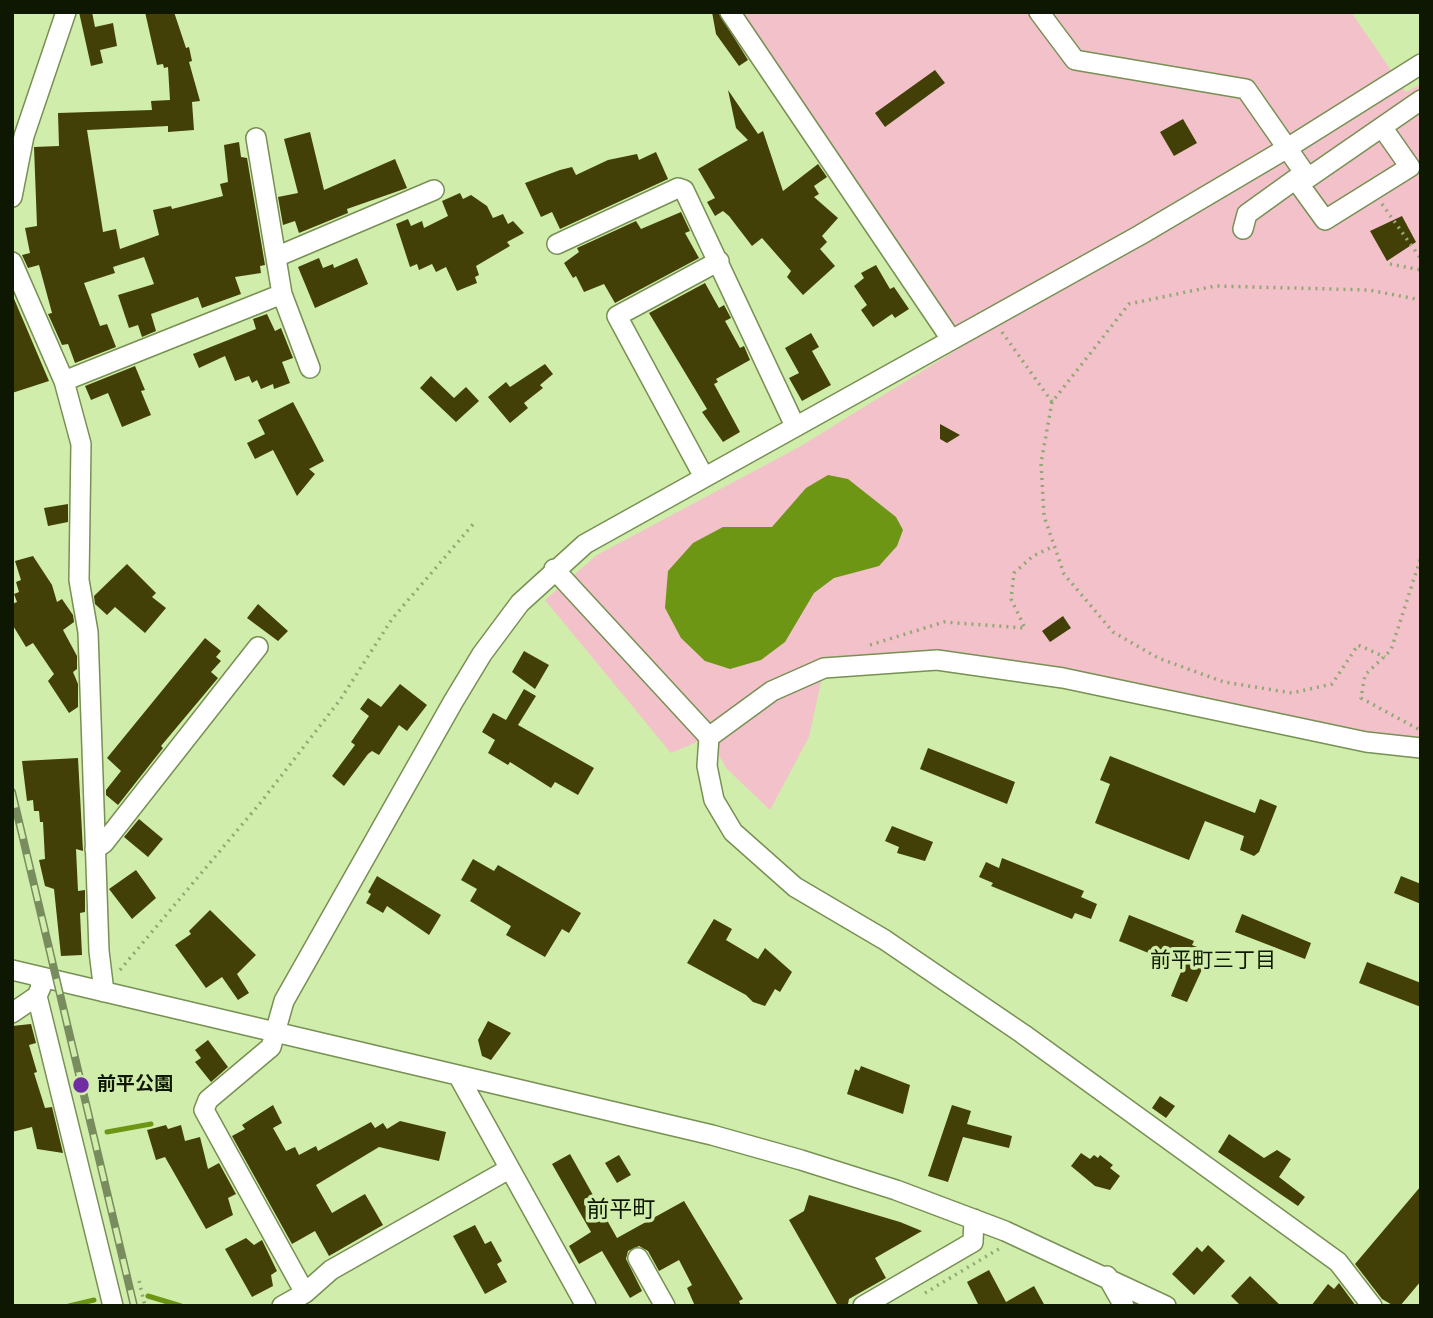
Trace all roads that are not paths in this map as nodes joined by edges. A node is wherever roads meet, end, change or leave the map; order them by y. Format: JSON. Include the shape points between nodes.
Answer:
{"nodes":[{"id":1,"x":66,"y":12,"type":"edge"},
{"id":2,"x":730,"y":12,"type":"edge"},
{"id":3,"x":1039,"y":12,"type":"edge"},
{"id":4,"x":1421,"y":64,"type":"edge"},
{"id":5,"x":1421,"y":100,"type":"edge"},
{"id":6,"x":1382,"y":127,"type":"junction"},
{"id":7,"x":18,"y":138,"type":"edge"},
{"id":8,"x":256,"y":138,"type":"dead end"},
{"id":9,"x":1289,"y":147,"type":"junction"},
{"id":10,"x":1300,"y":176,"type":"junction"},
{"id":11,"x":434,"y":190,"type":"dead end"},
{"id":12,"x":12,"y":197,"type":"edge"},
{"id":13,"x":1243,"y":229,"type":"dead end"},
{"id":14,"x":557,"y":244,"type":"dead end"},
{"id":15,"x":276,"y":257,"type":"junction"},
{"id":16,"x":719,"y":261,"type":"junction"},
{"id":17,"x":12,"y":262,"type":"edge"},
{"id":18,"x":282,"y":294,"type":"junction"},
{"id":19,"x":951,"y":339,"type":"junction"},
{"id":20,"x":310,"y":369,"type":"dead end"},
{"id":21,"x":64,"y":381,"type":"junction"},
{"id":22,"x":794,"y":426,"type":"junction"},
{"id":23,"x":704,"y":477,"type":"junction"},
{"id":24,"x":554,"y":569,"type":"junction"},
{"id":25,"x":258,"y":647,"type":"dead end"},
{"id":26,"x":709,"y":737,"type":"junction"},
{"id":27,"x":1421,"y":748,"type":"edge"},
{"id":28,"x":95,"y":849,"type":"junction"},
{"id":29,"x":12,"y":971,"type":"edge"},
{"id":30,"x":38,"y":987,"type":"junction"},
{"id":31,"x":104,"y":992,"type":"junction"},
{"id":32,"x":12,"y":1013,"type":"edge"},
{"id":33,"x":275,"y":1033,"type":"junction"},
{"id":34,"x":459,"y":1077,"type":"junction"},
{"id":35,"x":509,"y":1169,"type":"junction"},
{"id":36,"x":974,"y":1219,"type":"junction"},
{"id":37,"x":638,"y":1258,"type":"dead end"},
{"id":38,"x":1107,"y":1276,"type":"junction"},
{"id":39,"x":305,"y":1293,"type":"junction"},
{"id":40,"x":113,"y":1306,"type":"edge"},
{"id":41,"x":282,"y":1306,"type":"edge"},
{"id":42,"x":586,"y":1306,"type":"edge"},
{"id":43,"x":665,"y":1306,"type":"edge"},
{"id":44,"x":863,"y":1306,"type":"edge"},
{"id":45,"x":1124,"y":1306,"type":"edge"},
{"id":46,"x":1166,"y":1306,"type":"edge"},
{"id":47,"x":1372,"y":1306,"type":"edge"}],
"edges":[{"from":1,"to":7,"type":"street"},
{"from":2,"to":19,"type":"street"},
{"from":3,"to":9,"type":"street","via":[[1075,60],[1246,89]]},
{"from":4,"to":9,"type":"street"},
{"from":5,"to":6,"type":"street"},
{"from":6,"to":10,"type":"street","via":[[1308,178]]},
{"from":6,"to":10,"type":"street","via":[[1410,167],[1325,220]]},
{"from":7,"to":12,"type":"street"},
{"from":8,"to":15,"type":"street"},
{"from":9,"to":10,"type":"street"},
{"from":9,"to":19,"type":"street"},
{"from":10,"to":13,"type":"street","via":[[1247,214]]},
{"from":11,"to":15,"type":"street"},
{"from":14,"to":16,"type":"street","via":[[678,188],[684,190]]},
{"from":15,"to":18,"type":"street"},
{"from":16,"to":22,"type":"street"},
{"from":16,"to":23,"type":"street","via":[[617,316]]},
{"from":17,"to":21,"type":"street"},
{"from":18,"to":20,"type":"street"},
{"from":18,"to":21,"type":"street"},
{"from":19,"to":22,"type":"street"},
{"from":21,"to":28,"type":"street","via":[[81,444],[79,580],[88,632]]},
{"from":22,"to":23,"type":"street"},
{"from":23,"to":24,"type":"street","via":[[585,544]]},
{"from":24,"to":26,"type":"street"},
{"from":24,"to":33,"type":"street","via":[[520,603],[453,702],[284,1002]]},
{"from":25,"to":28,"type":"street"},
{"from":26,"to":27,"type":"street","via":[[772,691],[824,668],[937,660],[1063,678],[1366,742]]},
{"from":26,"to":47,"type":"street","via":[[707,766],[714,800],[733,832],[795,887],[885,940],[1023,1034],[1338,1262]]},
{"from":28,"to":31,"type":"street"},
{"from":29,"to":30,"type":"street"},
{"from":30,"to":31,"type":"street"},
{"from":30,"to":32,"type":"street"},
{"from":30,"to":40,"type":"street"},
{"from":31,"to":33,"type":"street"},
{"from":33,"to":34,"type":"street"},
{"from":33,"to":39,"type":"street","via":[[271,1047],[208,1100],[204,1110]]},
{"from":34,"to":35,"type":"street"},
{"from":34,"to":36,"type":"street","via":[[712,1135],[896,1190]]},
{"from":35,"to":39,"type":"street","via":[[331,1270]]},
{"from":35,"to":42,"type":"street"},
{"from":36,"to":38,"type":"street"},
{"from":36,"to":44,"type":"street","via":[[973,1242]]},
{"from":37,"to":43,"type":"street"},
{"from":38,"to":45,"type":"street"},
{"from":38,"to":46,"type":"street"},
{"from":39,"to":41,"type":"street"}]}
